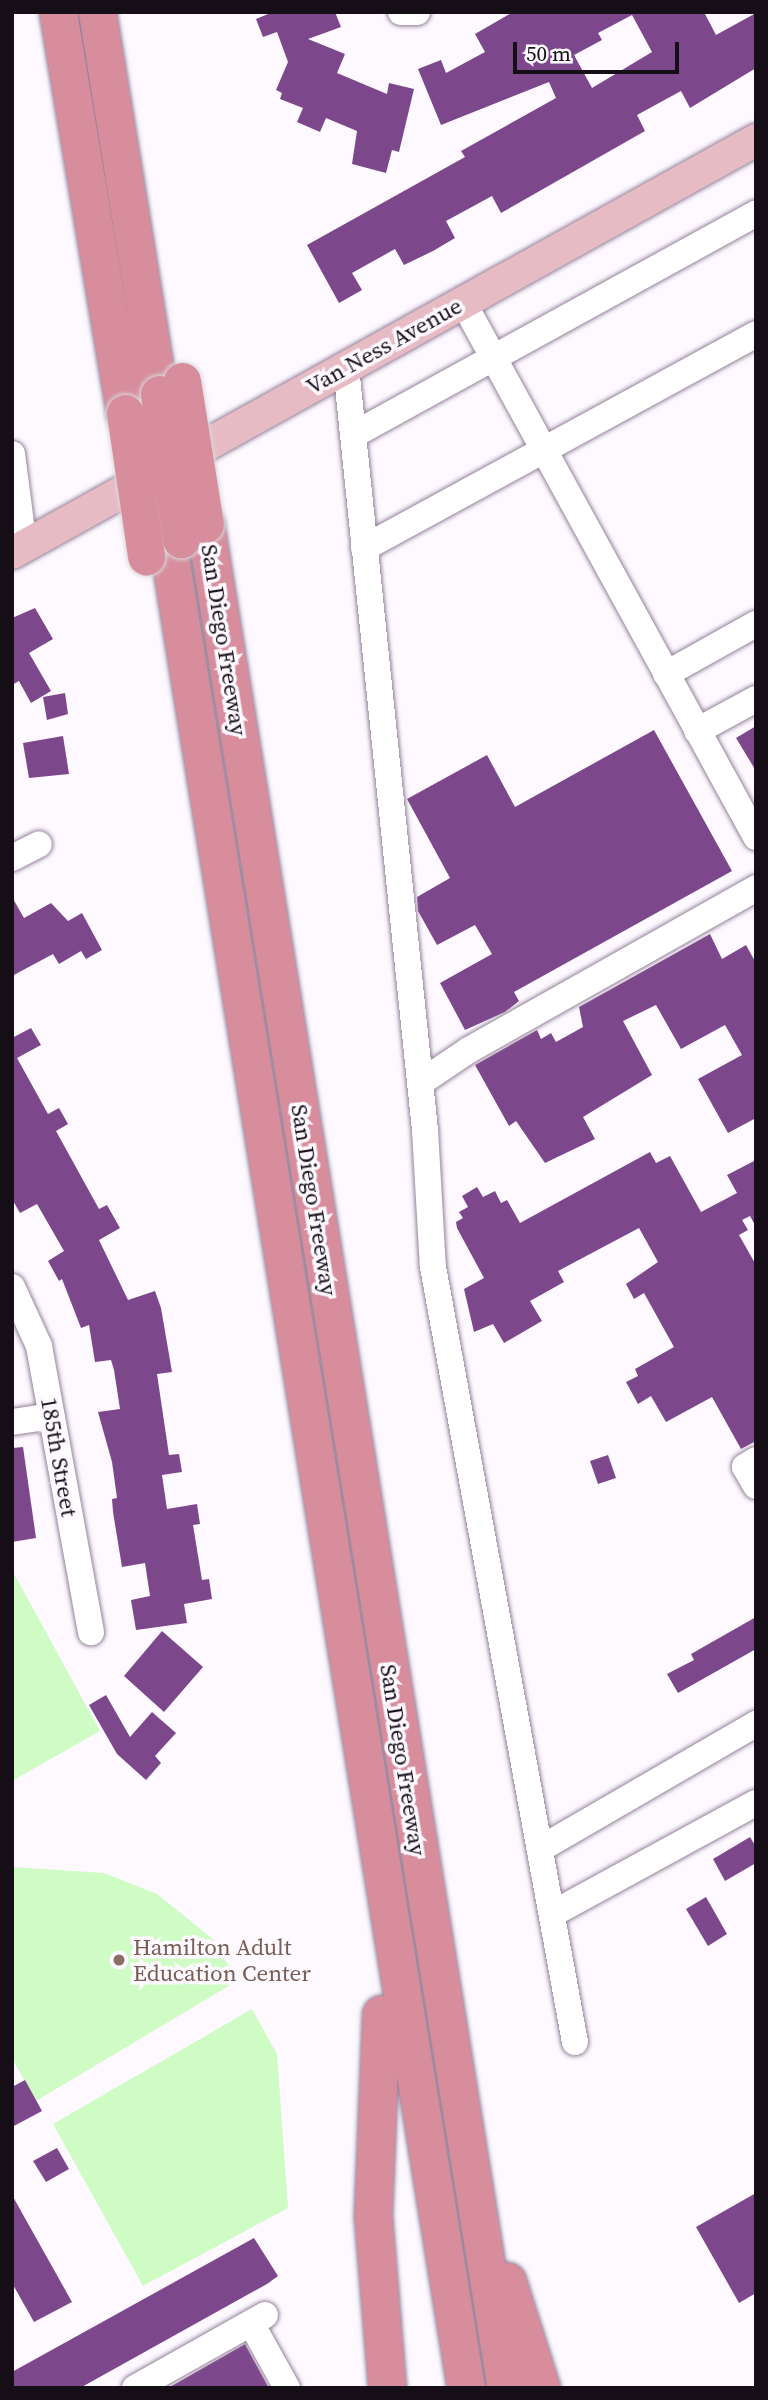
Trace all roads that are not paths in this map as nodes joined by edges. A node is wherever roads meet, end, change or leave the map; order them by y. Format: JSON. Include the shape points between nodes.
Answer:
{"nodes":[{"id":1,"x":58,"y":12,"type":"edge"},
{"id":2,"x":97,"y":12,"type":"edge"},
{"id":3,"x":122,"y":12,"type":"edge"},
{"id":4,"x":401,"y":12,"type":"edge"},
{"id":5,"x":417,"y":12,"type":"edge"},
{"id":6,"x":756,"y":140,"type":"edge"},
{"id":7,"x":756,"y":213,"type":"edge"},
{"id":8,"x":463,"y":302,"type":"junction"},
{"id":9,"x":756,"y":334,"type":"edge"},
{"id":10,"x":485,"y":363,"type":"junction"},
{"id":11,"x":346,"y":367,"type":"junction"},
{"id":12,"x":153,"y":397,"type":"junction"},
{"id":13,"x":353,"y":435,"type":"junction"},
{"id":14,"x":544,"y":450,"type":"junction"},
{"id":15,"x":12,"y":454,"type":"edge"},
{"id":16,"x":175,"y":541,"type":"junction"},
{"id":17,"x":365,"y":548,"type":"junction"},
{"id":18,"x":18,"y":549,"type":"edge"},
{"id":19,"x":756,"y":624,"type":"edge"},
{"id":20,"x":666,"y":674,"type":"junction"},
{"id":21,"x":756,"y":699,"type":"edge"},
{"id":22,"x":697,"y":731,"type":"junction"},
{"id":23,"x":756,"y":837,"type":"edge"},
{"id":24,"x":39,"y":844,"type":"dead end"},
{"id":25,"x":12,"y":858,"type":"edge"},
{"id":26,"x":756,"y":888,"type":"edge"},
{"id":27,"x":420,"y":1083,"type":"junction"},
{"id":28,"x":12,"y":1287,"type":"edge"},
{"id":29,"x":52,"y":1416,"type":"junction"},
{"id":30,"x":12,"y":1422,"type":"edge"},
{"id":31,"x":756,"y":1460,"type":"edge"},
{"id":32,"x":756,"y":1486,"type":"edge"},
{"id":33,"x":91,"y":1632,"type":"dead end"},
{"id":34,"x":756,"y":1724,"type":"edge"},
{"id":35,"x":756,"y":1803,"type":"edge"},
{"id":36,"x":540,"y":1849,"type":"junction"},
{"id":37,"x":552,"y":1914,"type":"junction"},
{"id":38,"x":381,"y":2014,"type":"junction"},
{"id":39,"x":575,"y":2042,"type":"dead end"},
{"id":40,"x":468,"y":2164,"type":"junction"},
{"id":41,"x":135,"y":2388,"type":"edge"},
{"id":42,"x":287,"y":2388,"type":"edge"},
{"id":43,"x":387,"y":2388,"type":"edge"},
{"id":44,"x":440,"y":2388,"type":"edge"},
{"id":45,"x":466,"y":2388,"type":"edge"},
{"id":46,"x":506,"y":2388,"type":"edge"},
{"id":47,"x":541,"y":2388,"type":"edge"}],
"edges":[{"from":1,"to":12,"type":"highway","name":"San Diego Freeway","via":[[116,359]]},
{"from":2,"to":12,"type":"highway"},
{"from":3,"to":12,"type":"highway","name":"San Diego Freeway"},
{"from":4,"to":5,"type":"street"},
{"from":6,"to":8,"type":"main road","name":"Van Ness Avenue"},
{"from":7,"to":10,"type":"street"},
{"from":8,"to":10,"type":"street"},
{"from":8,"to":11,"type":"main road","name":"Van Ness Avenue"},
{"from":9,"to":14,"type":"street"},
{"from":10,"to":13,"type":"street"},
{"from":10,"to":14,"type":"street"},
{"from":11,"to":13,"type":"street"},
{"from":11,"to":18,"type":"main road","name":"Van Ness Avenue"},
{"from":12,"to":16,"type":"highway","name":"San Diego Freeway","bridge":true},
{"from":12,"to":16,"type":"highway","name":"San Diego Freeway","bridge":true},
{"from":13,"to":17,"type":"street"},
{"from":14,"to":17,"type":"street"},
{"from":14,"to":20,"type":"street"},
{"from":15,"to":18,"type":"street"},
{"from":16,"to":38,"type":"highway","name":"San Diego Freeway"},
{"from":16,"to":40,"type":"highway","name":"San Diego Freeway","via":[[271,932]]},
{"from":16,"to":45,"type":"highway"},
{"from":17,"to":27,"type":"street"},
{"from":19,"to":20,"type":"street"},
{"from":20,"to":22,"type":"street"},
{"from":21,"to":22,"type":"street"},
{"from":22,"to":23,"type":"street"},
{"from":24,"to":25,"type":"street"},
{"from":26,"to":27,"type":"street","via":[[469,1050]]},
{"from":27,"to":36,"type":"street","via":[[433,1267]]},
{"from":28,"to":29,"type":"street","name":"185th Street","via":[[39,1346]]},
{"from":29,"to":30,"type":"street"},
{"from":29,"to":33,"type":"street","name":"185th Street"},
{"from":31,"to":32,"type":"street","via":[[745,1467]]},
{"from":34,"to":36,"type":"street"},
{"from":35,"to":37,"type":"street"},
{"from":36,"to":37,"type":"street"},
{"from":37,"to":39,"type":"street"},
{"from":38,"to":43,"type":"highway","via":[[373,2217]]},
{"from":38,"to":44,"type":"highway","name":"San Diego Freeway"},
{"from":40,"to":46,"type":"highway","name":"San Diego Freeway"},
{"from":40,"to":47,"type":"highway"},
{"from":41,"to":42,"type":"street","via":[[258,2319]]}]}
